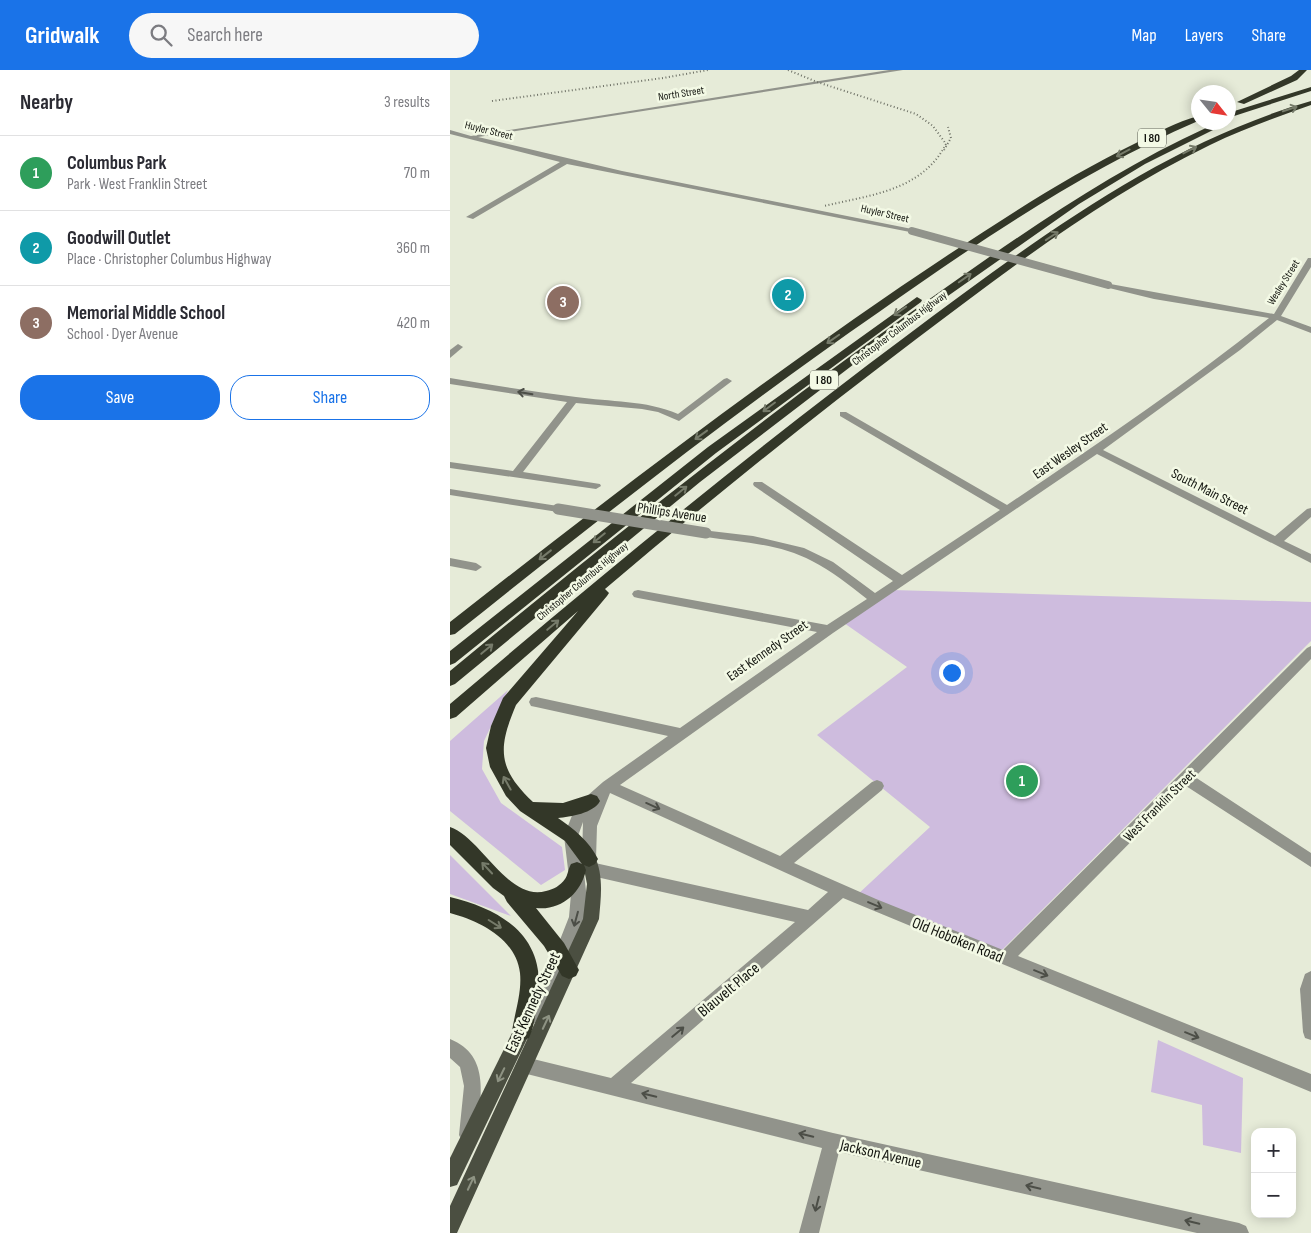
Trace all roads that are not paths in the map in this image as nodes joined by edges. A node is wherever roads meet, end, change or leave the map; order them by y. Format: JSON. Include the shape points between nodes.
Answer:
{"nodes":[{"id":1,"x":900,"y":70,"type":"edge"},
{"id":2,"x":1304,"y":70,"type":"edge"},
{"id":3,"x":1311,"y":82,"type":"edge"},
{"id":4,"x":1311,"y":89,"type":"edge"},
{"id":5,"x":1311,"y":95,"type":"edge"},
{"id":6,"x":1311,"y":103,"type":"edge"},
{"id":7,"x":1236,"y":104,"type":"edge"},
{"id":8,"x":1236,"y":104,"type":"edge"},
{"id":9,"x":1236,"y":113,"type":"edge"},
{"id":10,"x":1236,"y":119,"type":"edge"},
{"id":11,"x":1191,"y":121,"type":"edge"},
{"id":12,"x":1193,"y":130,"type":"edge"},
{"id":13,"x":1210,"y":130,"type":"edge"},
{"id":14,"x":450,"y":132,"type":"edge"},
{"id":15,"x":466,"y":137,"type":"junction"},
{"id":16,"x":567,"y":161,"type":"junction"},
{"id":17,"x":470,"y":216,"type":"dead end"},
{"id":18,"x":1311,"y":260,"type":"edge"},
{"id":19,"x":1276,"y":317,"type":"junction"},
{"id":20,"x":1311,"y":330,"type":"edge"},
{"id":21,"x":458,"y":347,"type":"dead end"},
{"id":22,"x":450,"y":355,"type":"edge"},
{"id":23,"x":450,"y":381,"type":"edge"},
{"id":24,"x":727,"y":382,"type":"dead end"},
{"id":25,"x":573,"y":400,"type":"junction"},
{"id":26,"x":843,"y":414,"type":"dead end"},
{"id":27,"x":1096,"y":450,"type":"junction"},
{"id":28,"x":450,"y":465,"type":"edge"},
{"id":29,"x":516,"y":474,"type":"junction"},
{"id":30,"x":758,"y":484,"type":"dead end"},
{"id":31,"x":596,"y":486,"type":"dead end"},
{"id":32,"x":450,"y":492,"type":"edge"},
{"id":33,"x":1008,"y":510,"type":"junction"},
{"id":34,"x":1311,"y":512,"type":"edge"},
{"id":35,"x":1277,"y":541,"type":"junction"},
{"id":36,"x":1311,"y":559,"type":"edge"},
{"id":37,"x":629,"y":561,"type":"junction"},
{"id":38,"x":450,"y":562,"type":"edge"},
{"id":39,"x":476,"y":567,"type":"dead end"},
{"id":40,"x":902,"y":581,"type":"junction"},
{"id":41,"x":638,"y":594,"type":"dead end"},
{"id":42,"x":489,"y":598,"type":"junction"},
{"id":43,"x":875,"y":599,"type":"junction"},
{"id":44,"x":450,"y":618,"type":"edge"},
{"id":45,"x":450,"y":630,"type":"edge"},
{"id":46,"x":828,"y":630,"type":"junction"},
{"id":47,"x":1311,"y":651,"type":"edge"},
{"id":48,"x":450,"y":659,"type":"edge"},
{"id":49,"x":450,"y":680,"type":"edge"},
{"id":50,"x":536,"y":702,"type":"dead end"},
{"id":51,"x":450,"y":713,"type":"edge"},
{"id":52,"x":682,"y":734,"type":"junction"},
{"id":53,"x":1185,"y":778,"type":"junction"},
{"id":54,"x":608,"y":786,"type":"junction"},
{"id":55,"x":877,"y":786,"type":"dead end"},
{"id":56,"x":591,"y":800,"type":"junction"},
{"id":57,"x":526,"y":806,"type":"junction"},
{"id":58,"x":450,"y":834,"type":"edge"},
{"id":59,"x":571,"y":836,"type":"junction"},
{"id":60,"x":1311,"y":861,"type":"edge"},
{"id":61,"x":782,"y":864,"type":"junction"},
{"id":62,"x":586,"y":866,"type":"junction"},
{"id":63,"x":502,"y":884,"type":"junction"},
{"id":64,"x":841,"y":890,"type":"junction"},
{"id":65,"x":450,"y":905,"type":"edge"},
{"id":66,"x":811,"y":918,"type":"junction"},
{"id":67,"x":1006,"y":958,"type":"junction"},
{"id":68,"x":566,"y":962,"type":"junction"},
{"id":69,"x":1311,"y":979,"type":"edge"},
{"id":70,"x":522,"y":1031,"type":"junction"},
{"id":71,"x":1311,"y":1032,"type":"edge"},
{"id":72,"x":450,"y":1047,"type":"edge"},
{"id":73,"x":525,"y":1066,"type":"junction"},
{"id":74,"x":1311,"y":1084,"type":"edge"},
{"id":75,"x":614,"y":1087,"type":"junction"},
{"id":76,"x":833,"y":1142,"type":"junction"},
{"id":77,"x":467,"y":1146,"type":"junction"},
{"id":78,"x":450,"y":1178,"type":"edge"},
{"id":79,"x":450,"y":1227,"type":"edge"},
{"id":80,"x":810,"y":1233,"type":"edge"},
{"id":81,"x":1239,"y":1233,"type":"edge"}],
"edges":[{"from":1,"to":15,"type":"street","name":"North Street"},
{"from":2,"to":7,"type":"highway","via":[[1294,78]]},
{"from":3,"to":8,"type":"highway"},
{"from":4,"to":9,"type":"highway"},
{"from":5,"to":10,"type":"highway","name":"Christopher Columbus Highway","number":"I 80"},
{"from":37,"to":6,"type":"highway","name":"Christopher Columbus Highway","number":"I 80","one_way":true,"via":[[893,351],[1089,211],[1198,146],[1255,121]]},
{"from":11,"to":42,"type":"highway","name":"Christopher Columbus Highway","number":"I 80","one_way":true,"via":[[1106,162],[936,268],[694,440]]},
{"from":12,"to":48,"type":"highway","name":"Christopher Columbus Highway","number":"I 80","one_way":true,"via":[[1106,175],[886,321],[712,450]]},
{"from":49,"to":13,"type":"highway","name":"Christopher Columbus Highway","number":"I 80","one_way":true,"via":[[691,483],[902,323],[1110,182],[1173,146]]},
{"from":14,"to":15,"type":"street","name":"Huyler Street"},
{"from":15,"to":16,"type":"street","name":"Huyler Street"},
{"from":16,"to":17,"type":"street"},
{"from":16,"to":19,"type":"street","name":"Huyler Street","bridge":true,"via":[[858,218],[1154,296]]},
{"from":18,"to":19,"type":"street","name":"Wesley Street"},
{"from":19,"to":20,"type":"street","name":"Huyler Street"},
{"from":19,"to":27,"type":"street","name":"East Wesley Street"},
{"from":21,"to":22,"type":"street"},
{"from":25,"to":23,"type":"street","one_way":true},
{"from":24,"to":25,"type":"street","via":[[679,418],[651,407]]},
{"from":25,"to":29,"type":"street"},
{"from":26,"to":33,"type":"street"},
{"from":27,"to":33,"type":"street","name":"East Wesley Street"},
{"from":27,"to":35,"type":"street","name":"South Main Street"},
{"from":28,"to":29,"type":"street"},
{"from":29,"to":31,"type":"street"},
{"from":30,"to":40,"type":"street"},
{"from":32,"to":43,"type":"street","name":"Phillips Avenue","bridge":true,"via":[[756,540],[828,564]]},
{"from":33,"to":40,"type":"street","name":"East Wesley Street"},
{"from":34,"to":35,"type":"street"},
{"from":35,"to":36,"type":"street","name":"South Main Street"},
{"from":51,"to":37,"type":"highway","name":"Christopher Columbus Highway","number":"I 80","one_way":true},
{"from":57,"to":37,"type":"highway","one_way":true,"via":[[512,791],[498,767],[494,748],[509,702]]},
{"from":38,"to":39,"type":"street"},
{"from":40,"to":43,"type":"street","name":"East Wesley Street"},
{"from":41,"to":46,"type":"street"},
{"from":42,"to":44,"type":"highway"},
{"from":42,"to":45,"type":"highway","name":"Christopher Columbus Highway","number":"I 80"},
{"from":43,"to":46,"type":"street","name":"East Kennedy Street"},
{"from":46,"to":52,"type":"street","name":"East Kennedy Street"},
{"from":47,"to":53,"type":"street","name":"West Franklin Street"},
{"from":50,"to":52,"type":"street"},
{"from":52,"to":54,"type":"street","name":"East Kennedy Street"},
{"from":53,"to":60,"type":"street"},
{"from":53,"to":67,"type":"street","name":"West Franklin Street"},
{"from":54,"to":56,"type":"street","name":"East Kennedy Street"},
{"from":54,"to":61,"type":"street","name":"Old Hoboken Road","one_way":true},
{"from":54,"to":62,"type":"street","name":"East Kennedy Street","via":[[591,815]]},
{"from":55,"to":61,"type":"street"},
{"from":56,"to":57,"type":"highway","via":[[572,809],[552,812]]},
{"from":56,"to":59,"type":"street","name":"East Kennedy Street","via":[[578,817]]},
{"from":57,"to":59,"type":"highway"},
{"from":63,"to":58,"type":"highway","one_way":true},
{"from":59,"to":62,"type":"highway"},
{"from":61,"to":64,"type":"street","name":"Old Hoboken Road"},
{"from":62,"to":63,"type":"highway","via":[[563,894],[545,901],[527,901]]},
{"from":62,"to":66,"type":"street"},
{"from":62,"to":68,"type":"main road","name":"East Kennedy Street","via":[[596,884],[591,919]]},
{"from":63,"to":68,"type":"highway","via":[[542,928]]},
{"from":64,"to":66,"type":"street","name":"Blauvelt Place"},
{"from":64,"to":67,"type":"street","name":"Old Hoboken Road","one_way":true},
{"from":65,"to":70,"type":"highway","one_way":true,"via":[[474,913],[508,932],[527,958],[529,991]]},
{"from":75,"to":66,"type":"street","name":"Blauvelt Place","one_way":true},
{"from":67,"to":74,"type":"street","name":"Old Hoboken Road","one_way":true},
{"from":68,"to":70,"type":"street","name":"East Kennedy Street"},
{"from":73,"to":68,"type":"main road","name":"East Kennedy Street","one_way":true},
{"from":69,"to":71,"type":"street","via":[[1308,990]]},
{"from":70,"to":77,"type":"main road","name":"East Kennedy Street","one_way":true},
{"from":72,"to":77,"type":"street","via":[[468,1062],[473,1086]]},
{"from":73,"to":75,"type":"street","name":"Jackson Avenue"},
{"from":79,"to":73,"type":"main road","name":"East Kennedy Street","one_way":true},
{"from":76,"to":75,"type":"street","name":"Jackson Avenue","one_way":true},
{"from":76,"to":80,"type":"street","one_way":true},
{"from":81,"to":76,"type":"street","name":"Jackson Avenue","one_way":true},
{"from":77,"to":78,"type":"main road","name":"East Kennedy Street"}]}
